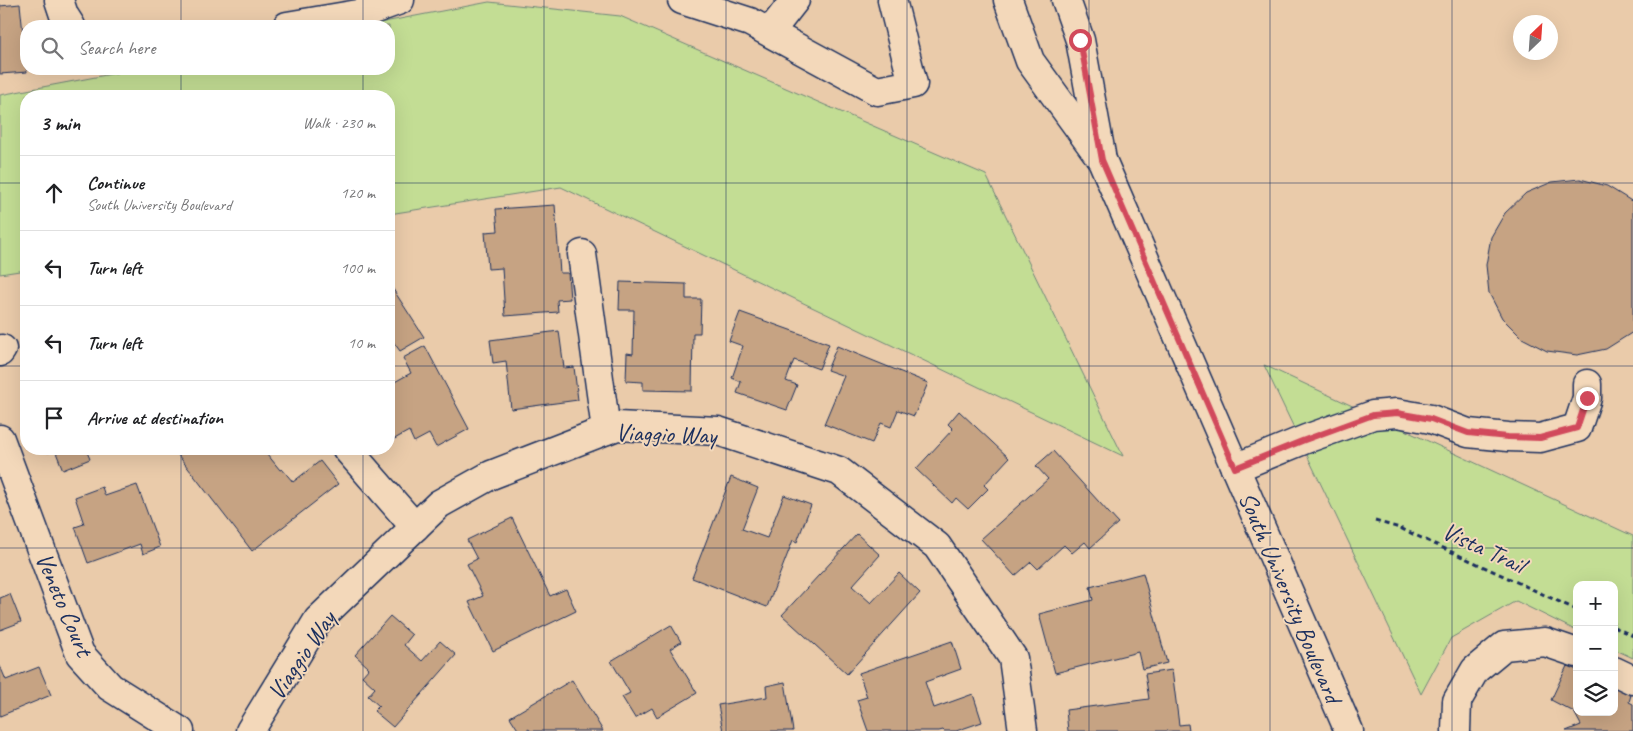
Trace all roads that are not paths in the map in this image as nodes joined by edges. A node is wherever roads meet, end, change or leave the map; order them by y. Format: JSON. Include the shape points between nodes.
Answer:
{"nodes":[{"id":1,"x":59,"y":0,"type":"edge"},
{"id":2,"x":400,"y":0,"type":"edge"},
{"id":3,"x":682,"y":0,"type":"edge"},
{"id":4,"x":795,"y":0,"type":"edge"},
{"id":5,"x":892,"y":0,"type":"edge"},
{"id":6,"x":1008,"y":0,"type":"edge"},
{"id":7,"x":1066,"y":0,"type":"edge"},
{"id":8,"x":67,"y":20,"type":"edge"},
{"id":9,"x":323,"y":20,"type":"edge"},
{"id":10,"x":770,"y":32,"type":"junction"},
{"id":11,"x":1102,"y":160,"type":"junction"},
{"id":12,"x":582,"y":254,"type":"dead end"},
{"id":13,"x":1587,"y":384,"type":"dead end"},
{"id":14,"x":606,"y":430,"type":"junction"},
{"id":15,"x":0,"y":439,"type":"edge"},
{"id":16,"x":352,"y":455,"type":"edge"},
{"id":17,"x":1235,"y":468,"type":"junction"},
{"id":18,"x":415,"y":527,"type":"junction"},
{"id":19,"x":1573,"y":652,"type":"edge"},
{"id":20,"x":1618,"y":673,"type":"edge"},
{"id":21,"x":1633,"y":680,"type":"edge"},
{"id":22,"x":180,"y":731,"type":"edge"},
{"id":23,"x":250,"y":731,"type":"edge"},
{"id":24,"x":1023,"y":731,"type":"edge"},
{"id":25,"x":1349,"y":731,"type":"edge"},
{"id":26,"x":1456,"y":731,"type":"edge"}],
"edges":[{"from":1,"to":8,"type":"street"},
{"from":2,"to":9,"type":"street","via":[[364,13]]},
{"from":3,"to":10,"type":"street","via":[[750,22]]},
{"from":4,"to":10,"type":"street"},
{"from":5,"to":10,"type":"street","via":[[913,84],[876,91]]},
{"from":6,"to":11,"type":"street","name":"South University Boulevard","via":[[1030,61]]},
{"from":7,"to":11,"type":"street","name":"South University Boulevard","via":[[1080,40]]},
{"from":11,"to":17,"type":"street","name":"South University Boulevard"},
{"from":12,"to":14,"type":"street"},
{"from":13,"to":17,"type":"street","via":[[1587,398],[1577,428],[1540,438],[1468,433],[1431,419],[1397,413],[1373,415]]},
{"from":14,"to":18,"type":"street","name":"Viaggio Way","via":[[492,475],[439,504]]},
{"from":14,"to":24,"type":"street","name":"Viaggio Way","via":[[617,426],[718,431],[839,471],[937,546],[1013,658]]},
{"from":15,"to":22,"type":"street","name":"Veneto Court","via":[[80,654],[110,687]]},
{"from":16,"to":18,"type":"street"},
{"from":17,"to":25,"type":"street","name":"South University Boulevard"},
{"from":18,"to":23,"type":"street","name":"Viaggio Way","via":[[318,620]]},
{"from":19,"to":26,"type":"street","via":[[1545,642],[1504,646],[1475,670],[1457,701]]},
{"from":20,"to":21,"type":"street"}]}
